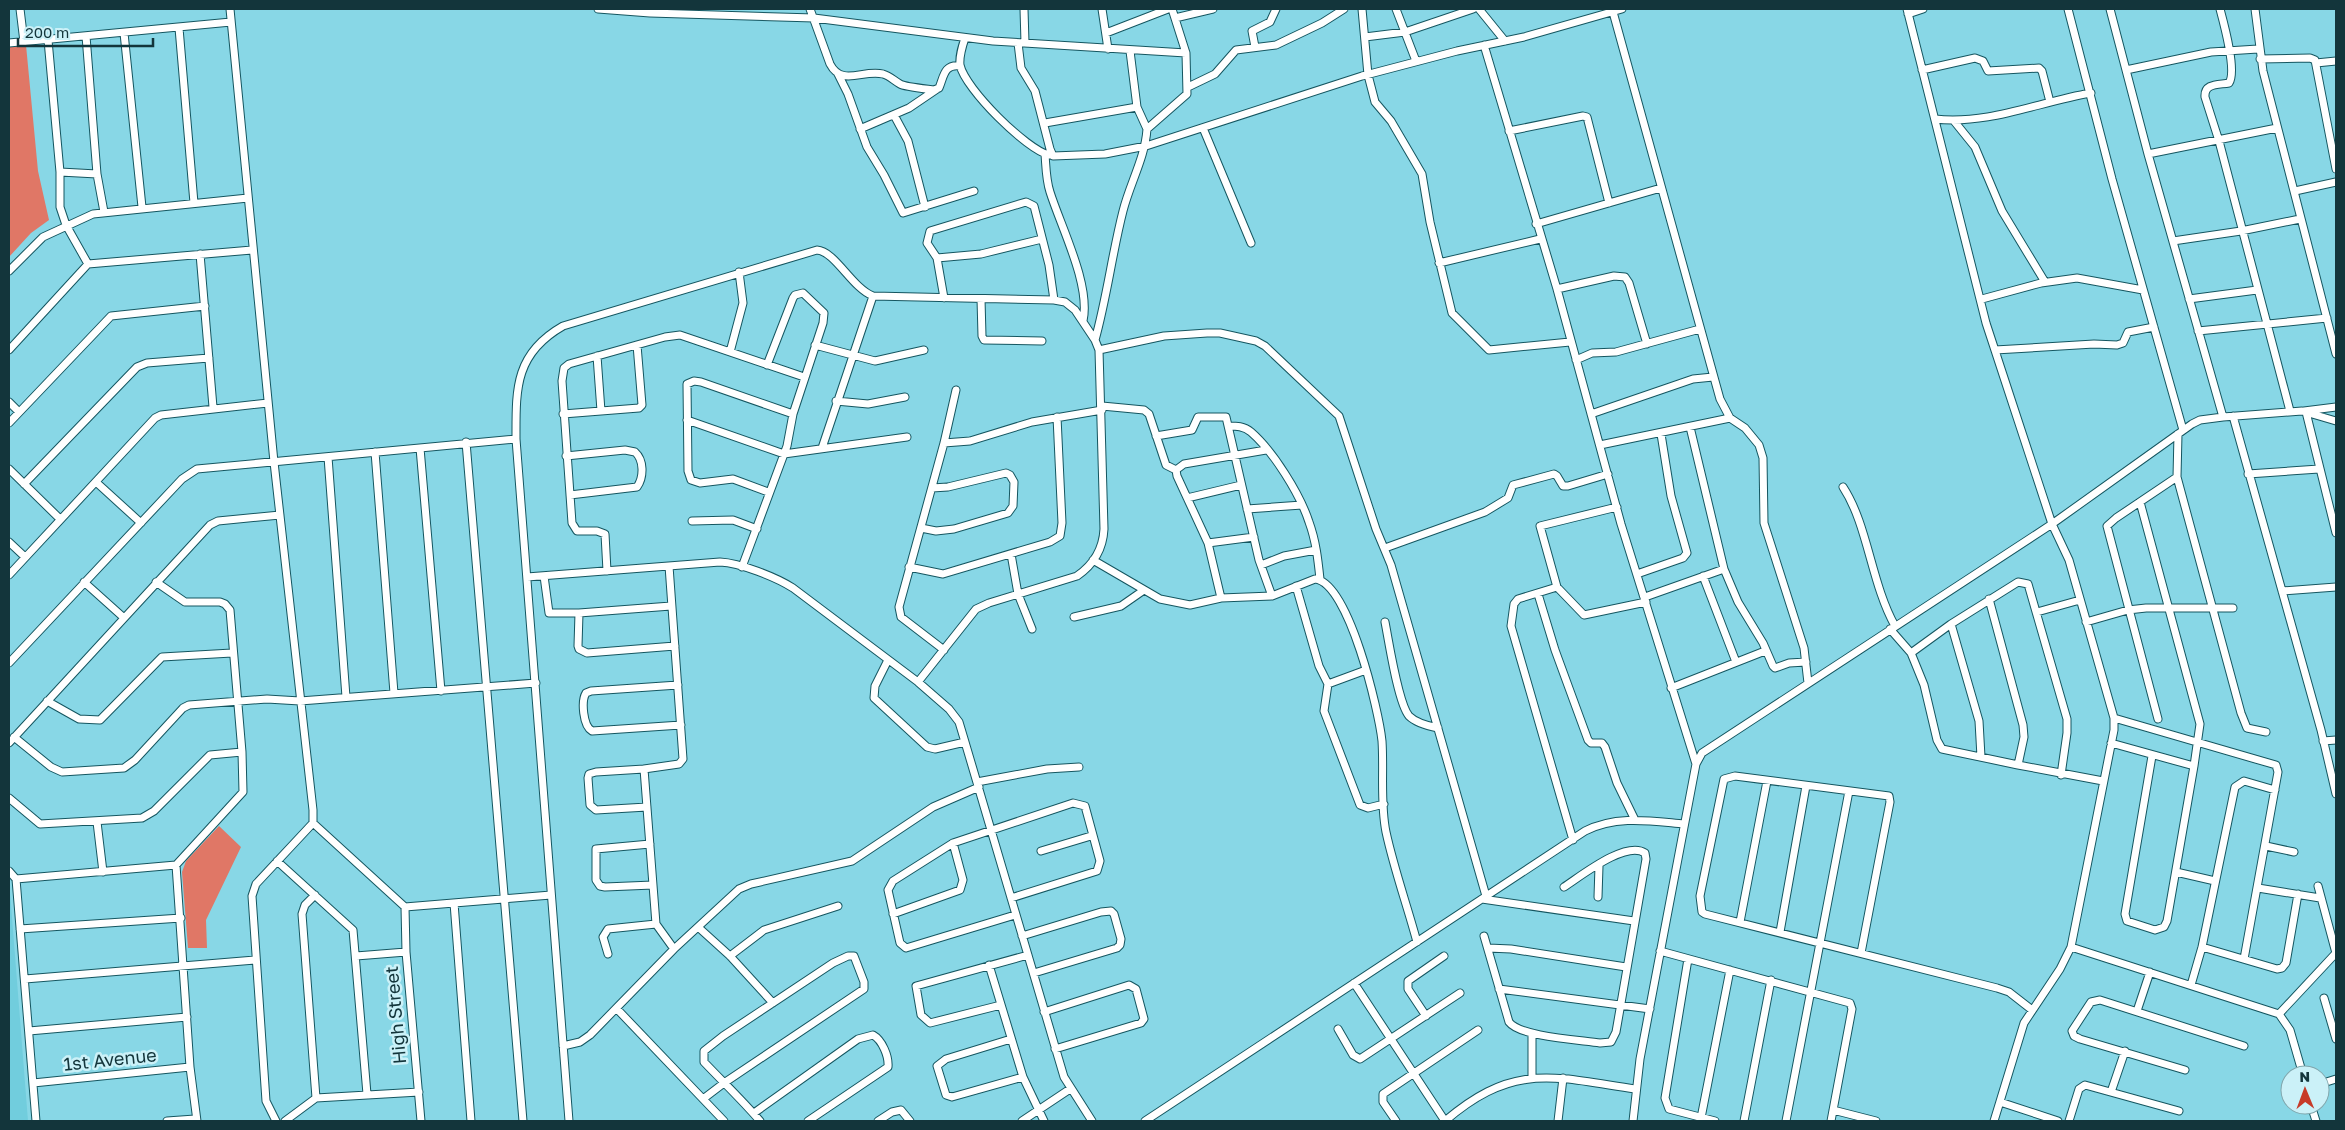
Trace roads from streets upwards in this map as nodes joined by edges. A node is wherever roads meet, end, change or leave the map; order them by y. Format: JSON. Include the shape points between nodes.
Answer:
{"nodes":[{"id":1,"x":20,"y":9,"type":"edge"},
{"id":2,"x":230,"y":9,"type":"edge"},
{"id":3,"x":598,"y":9,"type":"edge"},
{"id":4,"x":810,"y":9,"type":"edge"},
{"id":5,"x":1024,"y":9,"type":"edge"},
{"id":6,"x":1102,"y":9,"type":"edge"},
{"id":7,"x":1168,"y":9,"type":"edge"},
{"id":8,"x":1172,"y":9,"type":"edge"},
{"id":9,"x":1213,"y":9,"type":"edge"},
{"id":10,"x":1276,"y":9,"type":"edge"},
{"id":11,"x":1362,"y":9,"type":"edge"},
{"id":12,"x":1396,"y":9,"type":"edge"},
{"id":13,"x":1472,"y":9,"type":"edge"},
{"id":14,"x":1479,"y":9,"type":"edge"},
{"id":15,"x":1622,"y":9,"type":"edge"},
{"id":16,"x":1923,"y":9,"type":"edge"},
{"id":17,"x":2068,"y":9,"type":"edge"},
{"id":18,"x":2110,"y":9,"type":"edge"},
{"id":19,"x":2220,"y":9,"type":"edge"},
{"id":20,"x":2255,"y":9,"type":"edge"},
{"id":21,"x":1339,"y":10,"type":"edge"},
{"id":22,"x":1907,"y":11,"type":"edge"},
{"id":23,"x":1601,"y":12,"type":"edge"},
{"id":24,"x":1613,"y":12,"type":"junction"},
{"id":25,"x":814,"y":18,"type":"junction"},
{"id":26,"x":1175,"y":18,"type":"junction"},
{"id":27,"x":231,"y":22,"type":"junction"},
{"id":28,"x":179,"y":28,"type":"junction"},
{"id":29,"x":1405,"y":32,"type":"junction"},
{"id":30,"x":124,"y":33,"type":"junction"},
{"id":31,"x":1106,"y":33,"type":"junction"},
{"id":32,"x":86,"y":36,"type":"junction"},
{"id":33,"x":965,"y":38,"type":"junction"},
{"id":34,"x":1365,"y":38,"type":"junction"},
{"id":35,"x":48,"y":40,"type":"junction"},
{"id":36,"x":1505,"y":41,"type":"junction"},
{"id":37,"x":24,"y":42,"type":"junction"},
{"id":38,"x":1021,"y":43,"type":"junction"},
{"id":39,"x":9,"y":44,"type":"edge"},
{"id":40,"x":1484,"y":45,"type":"junction"},
{"id":41,"x":1255,"y":47,"type":"junction"},
{"id":42,"x":1108,"y":49,"type":"junction"},
{"id":43,"x":2258,"y":49,"type":"junction"},
{"id":44,"x":2231,"y":50,"type":"junction"},
{"id":45,"x":1130,"y":51,"type":"junction"},
{"id":46,"x":1186,"y":53,"type":"junction"},
{"id":47,"x":2260,"y":59,"type":"junction"},
{"id":48,"x":1416,"y":61,"type":"junction"},
{"id":49,"x":2336,"y":61,"type":"edge"},
{"id":50,"x":2316,"y":63,"type":"junction"},
{"id":51,"x":960,"y":66,"type":"junction"},
{"id":52,"x":1922,"y":70,"type":"junction"},
{"id":53,"x":2126,"y":70,"type":"junction"},
{"id":54,"x":838,"y":74,"type":"junction"},
{"id":55,"x":1368,"y":75,"type":"junction"},
{"id":56,"x":1188,"y":87,"type":"junction"},
{"id":57,"x":939,"y":88,"type":"junction"},
{"id":58,"x":2091,"y":93,"type":"junction"},
{"id":59,"x":2050,"y":102,"type":"junction"},
{"id":60,"x":1137,"y":107,"type":"junction"},
{"id":61,"x":894,"y":115,"type":"junction"},
{"id":62,"x":1935,"y":119,"type":"junction"},
{"id":63,"x":1954,"y":121,"type":"junction"},
{"id":64,"x":1045,"y":123,"type":"junction"},
{"id":65,"x":1204,"y":128,"type":"junction"},
{"id":66,"x":2277,"y":128,"type":"junction"},
{"id":67,"x":860,"y":129,"type":"junction"},
{"id":68,"x":1147,"y":130,"type":"junction"},
{"id":69,"x":1509,"y":131,"type":"junction"},
{"id":70,"x":2219,"y":141,"type":"junction"},
{"id":71,"x":1146,"y":146,"type":"junction"},
{"id":72,"x":2148,"y":154,"type":"junction"},
{"id":73,"x":1049,"y":155,"type":"junction"},
{"id":74,"x":2336,"y":169,"type":"edge"},
{"id":75,"x":60,"y":172,"type":"junction"},
{"id":76,"x":97,"y":174,"type":"junction"},
{"id":77,"x":2336,"y":182,"type":"edge"},
{"id":78,"x":1661,"y":188,"type":"junction"},
{"id":79,"x":974,"y":191,"type":"dead end"},
{"id":80,"x":2294,"y":191,"type":"junction"},
{"id":81,"x":248,"y":198,"type":"junction"},
{"id":82,"x":194,"y":203,"type":"junction"},
{"id":83,"x":1609,"y":203,"type":"junction"},
{"id":84,"x":925,"y":207,"type":"junction"},
{"id":85,"x":142,"y":208,"type":"junction"},
{"id":86,"x":104,"y":212,"type":"junction"},
{"id":87,"x":2300,"y":219,"type":"junction"},
{"id":88,"x":1536,"y":224,"type":"junction"},
{"id":89,"x":66,"y":226,"type":"junction"},
{"id":90,"x":2242,"y":231,"type":"junction"},
{"id":91,"x":1042,"y":239,"type":"junction"},
{"id":92,"x":1540,"y":239,"type":"junction"},
{"id":93,"x":2173,"y":241,"type":"junction"},
{"id":94,"x":1251,"y":243,"type":"dead end"},
{"id":95,"x":252,"y":250,"type":"junction"},
{"id":96,"x":200,"y":254,"type":"junction"},
{"id":97,"x":937,"y":258,"type":"junction"},
{"id":98,"x":1439,"y":263,"type":"junction"},
{"id":99,"x":88,"y":264,"type":"junction"},
{"id":100,"x":9,"y":271,"type":"edge"},
{"id":101,"x":739,"y":272,"type":"junction"},
{"id":102,"x":2045,"y":282,"type":"junction"},
{"id":103,"x":1556,"y":289,"type":"junction"},
{"id":104,"x":2143,"y":290,"type":"junction"},
{"id":105,"x":2257,"y":290,"type":"junction"},
{"id":106,"x":873,"y":296,"type":"junction"},
{"id":107,"x":944,"y":298,"type":"junction"},
{"id":108,"x":981,"y":299,"type":"junction"},
{"id":109,"x":2189,"y":299,"type":"junction"},
{"id":110,"x":1054,"y":300,"type":"junction"},
{"id":111,"x":1982,"y":300,"type":"junction"},
{"id":112,"x":205,"y":306,"type":"junction"},
{"id":113,"x":2327,"y":318,"type":"junction"},
{"id":114,"x":1082,"y":320,"type":"junction"},
{"id":115,"x":2265,"y":323,"type":"junction"},
{"id":116,"x":2154,"y":327,"type":"junction"},
{"id":117,"x":1700,"y":329,"type":"junction"},
{"id":118,"x":2198,"y":331,"type":"junction"},
{"id":119,"x":2334,"y":334,"type":"edge"},
{"id":120,"x":1095,"y":340,"type":"junction"},
{"id":121,"x":1042,"y":341,"type":"dead end"},
{"id":122,"x":1570,"y":342,"type":"junction"},
{"id":123,"x":1647,"y":344,"type":"junction"},
{"id":124,"x":637,"y":345,"type":"junction"},
{"id":125,"x":815,"y":345,"type":"junction"},
{"id":126,"x":9,"y":350,"type":"edge"},
{"id":127,"x":924,"y":350,"type":"dead end"},
{"id":128,"x":1099,"y":350,"type":"junction"},
{"id":129,"x":1995,"y":350,"type":"junction"},
{"id":130,"x":730,"y":352,"type":"junction"},
{"id":131,"x":2336,"y":354,"type":"edge"},
{"id":132,"x":597,"y":356,"type":"junction"},
{"id":133,"x":852,"y":356,"type":"junction"},
{"id":134,"x":209,"y":358,"type":"junction"},
{"id":135,"x":1576,"y":360,"type":"junction"},
{"id":136,"x":767,"y":365,"type":"junction"},
{"id":137,"x":804,"y":377,"type":"junction"},
{"id":138,"x":1713,"y":377,"type":"junction"},
{"id":139,"x":956,"y":390,"type":"dead end"},
{"id":140,"x":905,"y":397,"type":"dead end"},
{"id":141,"x":836,"y":401,"type":"junction"},
{"id":142,"x":9,"y":402,"type":"edge"},
{"id":143,"x":268,"y":403,"type":"junction"},
{"id":144,"x":213,"y":407,"type":"junction"},
{"id":145,"x":2336,"y":407,"type":"edge"},
{"id":146,"x":1102,"y":408,"type":"junction"},
{"id":147,"x":601,"y":411,"type":"junction"},
{"id":148,"x":2290,"y":411,"type":"junction"},
{"id":149,"x":19,"y":412,"type":"junction"},
{"id":150,"x":2304,"y":412,"type":"junction"},
{"id":151,"x":563,"y":414,"type":"junction"},
{"id":152,"x":793,"y":414,"type":"junction"},
{"id":153,"x":1591,"y":414,"type":"junction"},
{"id":154,"x":2233,"y":416,"type":"junction"},
{"id":155,"x":1057,"y":417,"type":"junction"},
{"id":156,"x":2223,"y":417,"type":"junction"},
{"id":157,"x":1730,"y":418,"type":"junction"},
{"id":158,"x":687,"y":420,"type":"junction"},
{"id":159,"x":2336,"y":421,"type":"edge"},
{"id":160,"x":9,"y":423,"type":"edge"},
{"id":161,"x":1228,"y":426,"type":"junction"},
{"id":162,"x":1690,"y":428,"type":"junction"},
{"id":163,"x":2181,"y":432,"type":"junction"},
{"id":164,"x":1661,"y":434,"type":"junction"},
{"id":165,"x":1156,"y":436,"type":"junction"},
{"id":166,"x":907,"y":437,"type":"dead end"},
{"id":167,"x":516,"y":439,"type":"junction"},
{"id":168,"x":466,"y":442,"type":"junction"},
{"id":169,"x":944,"y":443,"type":"junction"},
{"id":170,"x":1600,"y":445,"type":"junction"},
{"id":171,"x":420,"y":448,"type":"junction"},
{"id":172,"x":822,"y":448,"type":"junction"},
{"id":173,"x":1266,"y":450,"type":"junction"},
{"id":174,"x":375,"y":452,"type":"junction"},
{"id":175,"x":784,"y":454,"type":"junction"},
{"id":176,"x":328,"y":456,"type":"junction"},
{"id":177,"x":566,"y":456,"type":"junction"},
{"id":178,"x":1235,"y":457,"type":"junction"},
{"id":179,"x":274,"y":462,"type":"junction"},
{"id":180,"x":9,"y":469,"type":"edge"},
{"id":181,"x":2320,"y":469,"type":"junction"},
{"id":182,"x":1176,"y":470,"type":"junction"},
{"id":183,"x":1608,"y":474,"type":"junction"},
{"id":184,"x":2248,"y":474,"type":"junction"},
{"id":185,"x":2177,"y":477,"type":"junction"},
{"id":186,"x":96,"y":482,"type":"junction"},
{"id":187,"x":24,"y":484,"type":"junction"},
{"id":188,"x":1241,"y":485,"type":"junction"},
{"id":189,"x":1843,"y":487,"type":"dead end"},
{"id":190,"x":932,"y":488,"type":"junction"},
{"id":191,"x":768,"y":492,"type":"junction"},
{"id":192,"x":570,"y":494,"type":"junction"},
{"id":193,"x":1187,"y":498,"type":"junction"},
{"id":194,"x":2140,"y":502,"type":"junction"},
{"id":195,"x":1302,"y":505,"type":"junction"},
{"id":196,"x":1617,"y":507,"type":"junction"},
{"id":197,"x":1247,"y":509,"type":"junction"},
{"id":198,"x":280,"y":515,"type":"junction"},
{"id":199,"x":60,"y":519,"type":"junction"},
{"id":200,"x":692,"y":521,"type":"dead end"},
{"id":201,"x":141,"y":523,"type":"junction"},
{"id":202,"x":2052,"y":524,"type":"junction"},
{"id":203,"x":920,"y":528,"type":"junction"},
{"id":204,"x":757,"y":529,"type":"junction"},
{"id":205,"x":2336,"y":533,"type":"edge"},
{"id":206,"x":1254,"y":536,"type":"junction"},
{"id":207,"x":9,"y":542,"type":"edge"},
{"id":208,"x":1208,"y":543,"type":"junction"},
{"id":209,"x":1385,"y":548,"type":"junction"},
{"id":210,"x":1316,"y":550,"type":"junction"},
{"id":211,"x":1011,"y":554,"type":"junction"},
{"id":212,"x":25,"y":557,"type":"junction"},
{"id":213,"x":1094,"y":560,"type":"junction"},
{"id":214,"x":1261,"y":565,"type":"junction"},
{"id":215,"x":668,"y":566,"type":"junction"},
{"id":216,"x":742,"y":567,"type":"junction"},
{"id":217,"x":909,"y":567,"type":"junction"},
{"id":218,"x":1724,"y":569,"type":"junction"},
{"id":219,"x":607,"y":571,"type":"junction"},
{"id":220,"x":1637,"y":574,"type":"junction"},
{"id":221,"x":9,"y":575,"type":"edge"},
{"id":222,"x":544,"y":576,"type":"junction"},
{"id":223,"x":1703,"y":576,"type":"junction"},
{"id":224,"x":527,"y":577,"type":"junction"},
{"id":225,"x":1320,"y":579,"type":"junction"},
{"id":226,"x":84,"y":582,"type":"junction"},
{"id":227,"x":156,"y":582,"type":"junction"},
{"id":228,"x":1296,"y":586,"type":"junction"},
{"id":229,"x":1557,"y":587,"type":"junction"},
{"id":230,"x":2336,"y":587,"type":"edge"},
{"id":231,"x":1144,"y":590,"type":"junction"},
{"id":232,"x":2282,"y":591,"type":"junction"},
{"id":233,"x":1018,"y":594,"type":"junction"},
{"id":234,"x":1538,"y":594,"type":"junction"},
{"id":235,"x":1272,"y":596,"type":"junction"},
{"id":236,"x":1221,"y":598,"type":"junction"},
{"id":237,"x":1646,"y":599,"type":"junction"},
{"id":238,"x":1989,"y":599,"type":"junction"},
{"id":239,"x":2080,"y":600,"type":"junction"},
{"id":240,"x":671,"y":606,"type":"junction"},
{"id":241,"x":2169,"y":608,"type":"junction"},
{"id":242,"x":2212,"y":608,"type":"junction"},
{"id":243,"x":2233,"y":608,"type":"dead end"},
{"id":244,"x":2128,"y":610,"type":"junction"},
{"id":245,"x":2037,"y":612,"type":"junction"},
{"id":246,"x":578,"y":613,"type":"junction"},
{"id":247,"x":123,"y":617,"type":"junction"},
{"id":248,"x":1074,"y":618,"type":"dead end"},
{"id":249,"x":1385,"y":622,"type":"dead end"},
{"id":250,"x":2086,"y":622,"type":"junction"},
{"id":251,"x":1951,"y":624,"type":"junction"},
{"id":252,"x":1893,"y":627,"type":"junction"},
{"id":253,"x":1032,"y":629,"type":"dead end"},
{"id":254,"x":675,"y":646,"type":"junction"},
{"id":255,"x":944,"y":650,"type":"junction"},
{"id":256,"x":1765,"y":651,"type":"junction"},
{"id":257,"x":232,"y":652,"type":"junction"},
{"id":258,"x":1911,"y":653,"type":"junction"},
{"id":259,"x":888,"y":660,"type":"junction"},
{"id":260,"x":1736,"y":662,"type":"junction"},
{"id":261,"x":1806,"y":662,"type":"junction"},
{"id":262,"x":9,"y":663,"type":"edge"},
{"id":263,"x":1366,"y":670,"type":"junction"},
{"id":264,"x":918,"y":682,"type":"junction"},
{"id":265,"x":536,"y":683,"type":"junction"},
{"id":266,"x":1808,"y":683,"type":"junction"},
{"id":267,"x":1328,"y":684,"type":"junction"},
{"id":268,"x":678,"y":685,"type":"junction"},
{"id":269,"x":488,"y":687,"type":"junction"},
{"id":270,"x":1672,"y":688,"type":"junction"},
{"id":271,"x":441,"y":691,"type":"junction"},
{"id":272,"x":394,"y":693,"type":"junction"},
{"id":273,"x":346,"y":697,"type":"junction"},
{"id":274,"x":238,"y":700,"type":"junction"},
{"id":275,"x":47,"y":701,"type":"junction"},
{"id":276,"x":300,"y":701,"type":"junction"},
{"id":277,"x":2114,"y":718,"type":"junction"},
{"id":278,"x":2158,"y":719,"type":"dead end"},
{"id":279,"x":681,"y":725,"type":"junction"},
{"id":280,"x":1438,"y":728,"type":"junction"},
{"id":281,"x":2266,"y":732,"type":"dead end"},
{"id":282,"x":14,"y":737,"type":"junction"},
{"id":283,"x":2336,"y":740,"type":"edge"},
{"id":284,"x":2323,"y":741,"type":"junction"},
{"id":285,"x":965,"y":742,"type":"junction"},
{"id":286,"x":2198,"y":742,"type":"junction"},
{"id":287,"x":9,"y":743,"type":"edge"},
{"id":288,"x":2111,"y":744,"type":"junction"},
{"id":289,"x":242,"y":752,"type":"junction"},
{"id":290,"x":1981,"y":756,"type":"junction"},
{"id":291,"x":2152,"y":756,"type":"junction"},
{"id":292,"x":1696,"y":764,"type":"junction"},
{"id":293,"x":2018,"y":765,"type":"junction"},
{"id":294,"x":2194,"y":766,"type":"junction"},
{"id":295,"x":1079,"y":767,"type":"dead end"},
{"id":296,"x":644,"y":769,"type":"junction"},
{"id":297,"x":2061,"y":775,"type":"junction"},
{"id":298,"x":1767,"y":781,"type":"junction"},
{"id":299,"x":2103,"y":781,"type":"junction"},
{"id":300,"x":978,"y":785,"type":"junction"},
{"id":301,"x":1806,"y":786,"type":"junction"},
{"id":302,"x":2275,"y":790,"type":"junction"},
{"id":303,"x":1849,"y":791,"type":"junction"},
{"id":304,"x":2336,"y":794,"type":"edge"},
{"id":305,"x":9,"y":798,"type":"edge"},
{"id":306,"x":1384,"y":804,"type":"junction"},
{"id":307,"x":647,"y":808,"type":"junction"},
{"id":308,"x":1635,"y":820,"type":"junction"},
{"id":309,"x":97,"y":822,"type":"junction"},
{"id":310,"x":312,"y":823,"type":"junction"},
{"id":311,"x":1684,"y":824,"type":"junction"},
{"id":312,"x":991,"y":829,"type":"junction"},
{"id":313,"x":1092,"y":836,"type":"junction"},
{"id":314,"x":1573,"y":840,"type":"junction"},
{"id":315,"x":953,"y":843,"type":"junction"},
{"id":316,"x":650,"y":844,"type":"junction"},
{"id":317,"x":2266,"y":846,"type":"junction"},
{"id":318,"x":1041,"y":851,"type":"dead end"},
{"id":319,"x":2294,"y":852,"type":"dead end"},
{"id":320,"x":277,"y":861,"type":"junction"},
{"id":321,"x":176,"y":865,"type":"junction"},
{"id":322,"x":1599,"y":866,"type":"junction"},
{"id":323,"x":9,"y":871,"type":"edge"},
{"id":324,"x":103,"y":872,"type":"junction"},
{"id":325,"x":2176,"y":872,"type":"junction"},
{"id":326,"x":16,"y":879,"type":"junction"},
{"id":327,"x":2215,"y":881,"type":"junction"},
{"id":328,"x":653,"y":884,"type":"junction"},
{"id":329,"x":2318,"y":886,"type":"dead end"},
{"id":330,"x":1564,"y":887,"type":"dead end"},
{"id":331,"x":2258,"y":888,"type":"junction"},
{"id":332,"x":2298,"y":894,"type":"junction"},
{"id":333,"x":315,"y":895,"type":"junction"},
{"id":334,"x":551,"y":895,"type":"junction"},
{"id":335,"x":1598,"y":897,"type":"dead end"},
{"id":336,"x":1011,"y":898,"type":"junction"},
{"id":337,"x":1484,"y":898,"type":"junction"},
{"id":338,"x":2320,"y":898,"type":"junction"},
{"id":339,"x":506,"y":899,"type":"junction"},
{"id":340,"x":454,"y":904,"type":"junction"},
{"id":341,"x":405,"y":906,"type":"junction"},
{"id":342,"x":838,"y":906,"type":"dead end"},
{"id":343,"x":893,"y":914,"type":"junction"},
{"id":344,"x":1015,"y":915,"type":"junction"},
{"id":345,"x":181,"y":918,"type":"junction"},
{"id":346,"x":1634,"y":921,"type":"junction"},
{"id":347,"x":1740,"y":922,"type":"junction"},
{"id":348,"x":656,"y":924,"type":"junction"},
{"id":349,"x":2333,"y":926,"type":"edge"},
{"id":350,"x":698,"y":927,"type":"junction"},
{"id":351,"x":20,"y":929,"type":"junction"},
{"id":352,"x":1780,"y":932,"type":"junction"},
{"id":353,"x":1022,"y":936,"type":"junction"},
{"id":354,"x":1484,"y":936,"type":"dead end"},
{"id":355,"x":1417,"y":942,"type":"junction"},
{"id":356,"x":1820,"y":943,"type":"junction"},
{"id":357,"x":2071,"y":946,"type":"junction"},
{"id":358,"x":2202,"y":947,"type":"junction"},
{"id":359,"x":1488,"y":948,"type":"junction"},
{"id":360,"x":674,"y":949,"type":"junction"},
{"id":361,"x":1660,"y":951,"type":"junction"},
{"id":362,"x":406,"y":952,"type":"junction"},
{"id":363,"x":1861,"y":953,"type":"junction"},
{"id":364,"x":608,"y":954,"type":"dead end"},
{"id":365,"x":1028,"y":955,"type":"junction"},
{"id":366,"x":356,"y":956,"type":"junction"},
{"id":367,"x":730,"y":956,"type":"junction"},
{"id":368,"x":1444,"y":956,"type":"dead end"},
{"id":369,"x":1688,"y":959,"type":"junction"},
{"id":370,"x":2244,"y":959,"type":"junction"},
{"id":371,"x":255,"y":960,"type":"junction"},
{"id":372,"x":184,"y":965,"type":"junction"},
{"id":373,"x":989,"y":965,"type":"junction"},
{"id":374,"x":1626,"y":967,"type":"junction"},
{"id":375,"x":1730,"y":970,"type":"junction"},
{"id":376,"x":2150,"y":972,"type":"junction"},
{"id":377,"x":1034,"y":974,"type":"junction"},
{"id":378,"x":25,"y":979,"type":"junction"},
{"id":379,"x":1771,"y":980,"type":"junction"},
{"id":380,"x":1354,"y":983,"type":"junction"},
{"id":381,"x":2191,"y":985,"type":"junction"},
{"id":382,"x":1499,"y":989,"type":"junction"},
{"id":383,"x":1811,"y":992,"type":"junction"},
{"id":384,"x":1460,"y":993,"type":"dead end"},
{"id":385,"x":2324,"y":998,"type":"dead end"},
{"id":386,"x":773,"y":1003,"type":"junction"},
{"id":387,"x":1000,"y":1005,"type":"junction"},
{"id":388,"x":1619,"y":1005,"type":"junction"},
{"id":389,"x":1650,"y":1009,"type":"junction"},
{"id":390,"x":617,"y":1010,"type":"junction"},
{"id":391,"x":2032,"y":1010,"type":"junction"},
{"id":392,"x":2137,"y":1011,"type":"junction"},
{"id":393,"x":1044,"y":1012,"type":"junction"},
{"id":394,"x":2279,"y":1014,"type":"junction"},
{"id":395,"x":1426,"y":1016,"type":"junction"},
{"id":396,"x":187,"y":1017,"type":"junction"},
{"id":397,"x":1338,"y":1030,"type":"dead end"},
{"id":398,"x":1478,"y":1030,"type":"dead end"},
{"id":399,"x":29,"y":1031,"type":"junction"},
{"id":400,"x":1532,"y":1033,"type":"junction"},
{"id":401,"x":1011,"y":1039,"type":"junction"},
{"id":402,"x":1392,"y":1039,"type":"junction"},
{"id":403,"x":2336,"y":1039,"type":"edge"},
{"id":404,"x":563,"y":1046,"type":"junction"},
{"id":405,"x":2244,"y":1046,"type":"dead end"},
{"id":406,"x":1055,"y":1049,"type":"junction"},
{"id":407,"x":2125,"y":1051,"type":"junction"},
{"id":408,"x":2300,"y":1065,"type":"edge"},
{"id":409,"x":190,"y":1067,"type":"junction"},
{"id":410,"x":2185,"y":1070,"type":"dead end"},
{"id":411,"x":1414,"y":1072,"type":"junction"},
{"id":412,"x":1023,"y":1077,"type":"junction"},
{"id":413,"x":1532,"y":1077,"type":"junction"},
{"id":414,"x":1563,"y":1078,"type":"junction"},
{"id":415,"x":33,"y":1083,"type":"junction"},
{"id":416,"x":724,"y":1083,"type":"junction"},
{"id":417,"x":1070,"y":1089,"type":"junction"},
{"id":418,"x":1635,"y":1089,"type":"junction"},
{"id":419,"x":419,"y":1092,"type":"junction"},
{"id":420,"x":2111,"y":1092,"type":"junction"},
{"id":421,"x":367,"y":1094,"type":"junction"},
{"id":422,"x":316,"y":1098,"type":"junction"},
{"id":423,"x":703,"y":1099,"type":"junction"},
{"id":424,"x":2000,"y":1102,"type":"junction"},
{"id":425,"x":1833,"y":1110,"type":"junction"},
{"id":426,"x":1037,"y":1111,"type":"junction"},
{"id":427,"x":2179,"y":1111,"type":"dead end"},
{"id":428,"x":754,"y":1113,"type":"junction"},
{"id":429,"x":1702,"y":1118,"type":"junction"},
{"id":430,"x":2041,"y":1119,"type":"edge"},
{"id":431,"x":196,"y":1120,"type":"edge"},
{"id":432,"x":36,"y":1121,"type":"edge"},
{"id":433,"x":168,"y":1121,"type":"edge"},
{"id":434,"x":276,"y":1121,"type":"edge"},
{"id":435,"x":285,"y":1121,"type":"edge"},
{"id":436,"x":421,"y":1121,"type":"edge"},
{"id":437,"x":471,"y":1121,"type":"edge"},
{"id":438,"x":523,"y":1121,"type":"edge"},
{"id":439,"x":570,"y":1121,"type":"edge"},
{"id":440,"x":724,"y":1121,"type":"edge"},
{"id":441,"x":760,"y":1121,"type":"edge"},
{"id":442,"x":808,"y":1121,"type":"edge"},
{"id":443,"x":878,"y":1121,"type":"edge"},
{"id":444,"x":910,"y":1121,"type":"edge"},
{"id":445,"x":1022,"y":1121,"type":"edge"},
{"id":446,"x":1044,"y":1121,"type":"edge"},
{"id":447,"x":1092,"y":1121,"type":"edge"},
{"id":448,"x":1145,"y":1121,"type":"edge"},
{"id":449,"x":1396,"y":1121,"type":"edge"},
{"id":450,"x":1445,"y":1121,"type":"edge"},
{"id":451,"x":1558,"y":1121,"type":"edge"},
{"id":452,"x":1633,"y":1121,"type":"edge"},
{"id":453,"x":1715,"y":1121,"type":"edge"},
{"id":454,"x":1744,"y":1121,"type":"edge"},
{"id":455,"x":1786,"y":1121,"type":"edge"},
{"id":456,"x":1830,"y":1121,"type":"edge"},
{"id":457,"x":1876,"y":1121,"type":"edge"},
{"id":458,"x":1994,"y":1121,"type":"edge"},
{"id":459,"x":2058,"y":1121,"type":"edge"},
{"id":460,"x":2069,"y":1121,"type":"edge"}],
"edges":[{"from":1,"to":37,"type":"street"},
{"from":2,"to":27,"type":"street"},
{"from":3,"to":25,"type":"street"},
{"from":4,"to":25,"type":"street"},
{"from":5,"to":38,"type":"street"},
{"from":6,"to":31,"type":"street"},
{"from":7,"to":31,"type":"street"},
{"from":8,"to":26,"type":"street"},
{"from":9,"to":26,"type":"street"},
{"from":10,"to":41,"type":"street","via":[[1270,22],[1252,31]]},
{"from":11,"to":34,"type":"street"},
{"from":12,"to":29,"type":"street"},
{"from":13,"to":29,"type":"street"},
{"from":14,"to":36,"type":"street"},
{"from":15,"to":24,"type":"street"},
{"from":16,"to":22,"type":"street"},
{"from":17,"to":58,"type":"street"},
{"from":18,"to":53,"type":"street"},
{"from":19,"to":44,"type":"street"},
{"from":20,"to":43,"type":"street"},
{"from":21,"to":41,"type":"street","via":[[1322,24],[1276,45]]},
{"from":22,"to":52,"type":"street"},
{"from":23,"to":24,"type":"street"},
{"from":23,"to":36,"type":"street"},
{"from":24,"to":78,"type":"street"},
{"from":25,"to":33,"type":"street"},
{"from":25,"to":54,"type":"street","via":[[830,64]]},
{"from":26,"to":46,"type":"street"},
{"from":27,"to":28,"type":"street"},
{"from":27,"to":81,"type":"street"},
{"from":28,"to":30,"type":"street"},
{"from":28,"to":82,"type":"street"},
{"from":29,"to":34,"type":"street"},
{"from":29,"to":48,"type":"street"},
{"from":30,"to":32,"type":"street"},
{"from":30,"to":85,"type":"street"},
{"from":31,"to":42,"type":"street"},
{"from":32,"to":35,"type":"street"},
{"from":32,"to":76,"type":"street"},
{"from":33,"to":38,"type":"street"},
{"from":33,"to":51,"type":"street"},
{"from":34,"to":55,"type":"street"},
{"from":35,"to":37,"type":"street"},
{"from":35,"to":75,"type":"street"},
{"from":36,"to":40,"type":"street"},
{"from":37,"to":39,"type":"street"},
{"from":38,"to":42,"type":"street"},
{"from":38,"to":64,"type":"street","via":[[1021,68],[1035,91]]},
{"from":40,"to":48,"type":"street"},
{"from":40,"to":69,"type":"street"},
{"from":41,"to":56,"type":"street","via":[[1236,50],[1215,74]]},
{"from":42,"to":45,"type":"street"},
{"from":43,"to":44,"type":"street"},
{"from":43,"to":47,"type":"street"},
{"from":44,"to":53,"type":"street"},
{"from":44,"to":70,"type":"street","via":[[2231,81],[2208,87],[2204,94]]},
{"from":45,"to":46,"type":"street"},
{"from":45,"to":60,"type":"street"},
{"from":46,"to":56,"type":"street"},
{"from":47,"to":50,"type":"street","via":[[2310,58]]},
{"from":47,"to":66,"type":"street"},
{"from":48,"to":55,"type":"street"},
{"from":49,"to":50,"type":"street"},
{"from":50,"to":74,"type":"street"},
{"from":51,"to":57,"type":"street","via":[[954,65],[945,70]]},
{"from":51,"to":73,"type":"street","via":[[980,100],[1036,149]]},
{"from":52,"to":59,"type":"street","via":[[1976,58],[1981,59],[1988,71],[2039,68]]},
{"from":52,"to":62,"type":"street"},
{"from":53,"to":72,"type":"street"},
{"from":54,"to":57,"type":"street","via":[[850,77],[874,73],[905,85],[929,90]]},
{"from":54,"to":67,"type":"street"},
{"from":55,"to":65,"type":"street"},
{"from":55,"to":98,"type":"street","via":[[1375,102],[1422,174]]},
{"from":56,"to":68,"type":"street","via":[[1183,99]]},
{"from":57,"to":61,"type":"street"},
{"from":58,"to":59,"type":"street"},
{"from":58,"to":104,"type":"street"},
{"from":59,"to":63,"type":"street","via":[[2017,112]]},
{"from":60,"to":64,"type":"street"},
{"from":60,"to":68,"type":"street"},
{"from":61,"to":67,"type":"street"},
{"from":61,"to":84,"type":"street","via":[[908,141]]},
{"from":62,"to":63,"type":"street"},
{"from":62,"to":111,"type":"street"},
{"from":63,"to":102,"type":"street","via":[[1975,147],[2002,211]]},
{"from":64,"to":73,"type":"street"},
{"from":65,"to":71,"type":"street"},
{"from":65,"to":94,"type":"street"},
{"from":66,"to":70,"type":"street"},
{"from":66,"to":80,"type":"street"},
{"from":67,"to":84,"type":"street","via":[[866,147],[902,213]]},
{"from":68,"to":71,"type":"street"},
{"from":69,"to":83,"type":"street","via":[[1587,117]]},
{"from":69,"to":88,"type":"street"},
{"from":70,"to":72,"type":"street"},
{"from":70,"to":90,"type":"street"},
{"from":71,"to":73,"type":"street","via":[[1105,154]]},
{"from":71,"to":120,"type":"street","via":[[1123,210]]},
{"from":72,"to":93,"type":"street"},
{"from":73,"to":114,"type":"street","via":[[1050,193],[1084,298]]},
{"from":75,"to":76,"type":"street"},
{"from":75,"to":89,"type":"street","via":[[60,207]]},
{"from":76,"to":86,"type":"street"},
{"from":77,"to":80,"type":"street"},
{"from":78,"to":83,"type":"street"},
{"from":78,"to":117,"type":"street"},
{"from":79,"to":84,"type":"street"},
{"from":80,"to":87,"type":"street"},
{"from":81,"to":82,"type":"street"},
{"from":81,"to":95,"type":"street"},
{"from":82,"to":85,"type":"street"},
{"from":83,"to":88,"type":"street"},
{"from":85,"to":86,"type":"street"},
{"from":86,"to":89,"type":"street"},
{"from":87,"to":90,"type":"street"},
{"from":87,"to":113,"type":"street"},
{"from":88,"to":92,"type":"street"},
{"from":89,"to":99,"type":"street"},
{"from":89,"to":100,"type":"street","via":[[43,237]]},
{"from":90,"to":93,"type":"street"},
{"from":90,"to":105,"type":"street"},
{"from":91,"to":97,"type":"street","via":[[981,254]]},
{"from":91,"to":97,"type":"street","via":[[1034,206],[1022,202],[930,231],[927,243]]},
{"from":91,"to":110,"type":"street"},
{"from":92,"to":98,"type":"street"},
{"from":92,"to":103,"type":"street"},
{"from":93,"to":109,"type":"street"},
{"from":95,"to":96,"type":"street"},
{"from":95,"to":143,"type":"street"},
{"from":96,"to":99,"type":"street"},
{"from":96,"to":112,"type":"street"},
{"from":97,"to":107,"type":"street"},
{"from":98,"to":122,"type":"street","via":[[1452,313],[1486,348],[1496,350]]},
{"from":99,"to":126,"type":"street"},
{"from":101,"to":106,"type":"street","via":[[821,250],[829,254],[862,290]]},
{"from":101,"to":130,"type":"street","via":[[744,303]]},
{"from":101,"to":167,"type":"street","via":[[554,331],[530,355],[518,379]]},
{"from":102,"to":104,"type":"street","via":[[2087,279]]},
{"from":102,"to":111,"type":"street"},
{"from":103,"to":122,"type":"street"},
{"from":103,"to":123,"type":"street","via":[[1614,276],[1625,277]]},
{"from":104,"to":116,"type":"street"},
{"from":105,"to":109,"type":"street"},
{"from":105,"to":115,"type":"street"},
{"from":106,"to":107,"type":"street"},
{"from":106,"to":133,"type":"street"},
{"from":107,"to":108,"type":"street"},
{"from":108,"to":110,"type":"street"},
{"from":108,"to":121,"type":"street","via":[[984,340]]},
{"from":109,"to":118,"type":"street"},
{"from":110,"to":114,"type":"street","via":[[1071,305]]},
{"from":111,"to":129,"type":"street"},
{"from":112,"to":134,"type":"street"},
{"from":112,"to":149,"type":"street","via":[[111,316]]},
{"from":113,"to":115,"type":"street"},
{"from":113,"to":119,"type":"street"},
{"from":114,"to":120,"type":"street"},
{"from":115,"to":118,"type":"street"},
{"from":115,"to":148,"type":"street"},
{"from":116,"to":129,"type":"street","via":[[2128,332],[2123,343],[2117,345]]},
{"from":116,"to":163,"type":"street"},
{"from":117,"to":123,"type":"street"},
{"from":117,"to":138,"type":"street"},
{"from":118,"to":156,"type":"street"},
{"from":119,"to":131,"type":"street"},
{"from":120,"to":128,"type":"street"},
{"from":122,"to":135,"type":"street"},
{"from":123,"to":135,"type":"street","via":[[1616,352],[1592,353]]},
{"from":124,"to":130,"type":"street","via":[[680,335]]},
{"from":124,"to":132,"type":"street"},
{"from":124,"to":147,"type":"street","via":[[642,405],[634,409]]},
{"from":125,"to":133,"type":"street"},
{"from":125,"to":136,"type":"street","via":[[824,313],[808,296],[803,293],[795,295]]},
{"from":125,"to":137,"type":"street"},
{"from":127,"to":133,"type":"street","via":[[870,361]]},
{"from":128,"to":146,"type":"street"},
{"from":128,"to":209,"type":"street","via":[[1164,336],[1207,333],[1256,341],[1265,346],[1340,416]]},
{"from":129,"to":202,"type":"street"},
{"from":130,"to":136,"type":"street"},
{"from":132,"to":147,"type":"street"},
{"from":132,"to":151,"type":"street","via":[[564,368]]},
{"from":133,"to":141,"type":"street"},
{"from":134,"to":144,"type":"street"},
{"from":134,"to":187,"type":"street","via":[[137,366]]},
{"from":135,"to":153,"type":"street"},
{"from":136,"to":137,"type":"street"},
{"from":137,"to":152,"type":"street"},
{"from":138,"to":153,"type":"street","via":[[1693,380]]},
{"from":138,"to":157,"type":"street"},
{"from":139,"to":169,"type":"street"},
{"from":140,"to":141,"type":"street","via":[[868,404]]},
{"from":141,"to":172,"type":"street"},
{"from":142,"to":149,"type":"street"},
{"from":143,"to":144,"type":"street"},
{"from":143,"to":179,"type":"street"},
{"from":144,"to":186,"type":"street","via":[[161,414]]},
{"from":145,"to":150,"type":"street"},
{"from":146,"to":155,"type":"street"},
{"from":146,"to":165,"type":"street","via":[[1144,410],[1149,414]]},
{"from":146,"to":213,"type":"street","via":[[1103,541]]},
{"from":147,"to":151,"type":"street"},
{"from":148,"to":150,"type":"street"},
{"from":148,"to":154,"type":"street"},
{"from":149,"to":160,"type":"street"},
{"from":150,"to":159,"type":"street"},
{"from":150,"to":181,"type":"street"},
{"from":151,"to":177,"type":"street"},
{"from":152,"to":158,"type":"street","via":[[694,381],[686,388]]},
{"from":152,"to":175,"type":"street"},
{"from":153,"to":170,"type":"street"},
{"from":154,"to":156,"type":"street"},
{"from":154,"to":184,"type":"street"},
{"from":155,"to":169,"type":"street","via":[[970,441]]},
{"from":155,"to":211,"type":"street","via":[[1062,531],[1050,542]]},
{"from":156,"to":163,"type":"street","via":[[2200,420]]},
{"from":157,"to":162,"type":"street"},
{"from":157,"to":261,"type":"street","via":[[1745,428],[1759,445],[1763,458],[1764,523]]},
{"from":158,"to":175,"type":"street"},
{"from":158,"to":191,"type":"street","via":[[691,480],[700,483],[732,480]]},
{"from":161,"to":165,"type":"street","via":[[1223,416],[1198,417],[1192,430]]},
{"from":161,"to":173,"type":"street","via":[[1251,432]]},
{"from":161,"to":178,"type":"street"},
{"from":162,"to":164,"type":"street"},
{"from":162,"to":218,"type":"street"},
{"from":163,"to":185,"type":"street"},
{"from":163,"to":202,"type":"street"},
{"from":164,"to":170,"type":"street"},
{"from":164,"to":220,"type":"street","via":[[1673,507],[1687,553],[1683,558]]},
{"from":165,"to":182,"type":"street","via":[[1166,465]]},
{"from":166,"to":172,"type":"street"},
{"from":167,"to":168,"type":"street"},
{"from":167,"to":224,"type":"street"},
{"from":168,"to":171,"type":"street"},
{"from":168,"to":269,"type":"street"},
{"from":169,"to":190,"type":"street"},
{"from":170,"to":183,"type":"street"},
{"from":171,"to":174,"type":"street"},
{"from":171,"to":271,"type":"street"},
{"from":172,"to":175,"type":"street"},
{"from":173,"to":178,"type":"street"},
{"from":173,"to":195,"type":"street","via":[[1286,474]]},
{"from":174,"to":176,"type":"street"},
{"from":174,"to":272,"type":"street"},
{"from":175,"to":191,"type":"street"},
{"from":176,"to":179,"type":"street"},
{"from":176,"to":273,"type":"street"},
{"from":177,"to":192,"type":"street"},
{"from":177,"to":192,"type":"street","via":[[625,450],[635,452],[642,461],[638,487]]},
{"from":178,"to":182,"type":"street","via":[[1184,464]]},
{"from":178,"to":188,"type":"street"},
{"from":179,"to":198,"type":"street"},
{"from":179,"to":201,"type":"street","via":[[198,469],[182,479]]},
{"from":180,"to":187,"type":"street"},
{"from":181,"to":184,"type":"street"},
{"from":181,"to":205,"type":"street"},
{"from":182,"to":193,"type":"street"},
{"from":183,"to":196,"type":"street"},
{"from":183,"to":209,"type":"street","via":[[1568,486],[1563,486],[1554,474],[1517,483],[1508,498],[1490,509]]},
{"from":184,"to":232,"type":"street"},
{"from":185,"to":194,"type":"street"},
{"from":185,"to":242,"type":"street"},
{"from":186,"to":199,"type":"street"},
{"from":186,"to":201,"type":"street"},
{"from":187,"to":199,"type":"street"},
{"from":188,"to":193,"type":"street"},
{"from":188,"to":197,"type":"street"},
{"from":189,"to":252,"type":"street","via":[[1858,519]]},
{"from":190,"to":203,"type":"street"},
{"from":190,"to":203,"type":"street","via":[[1006,473],[1014,482],[1013,506],[1003,516],[954,529],[936,531]]},
{"from":191,"to":204,"type":"street"},
{"from":192,"to":219,"type":"street","via":[[574,529],[605,534]]},
{"from":193,"to":208,"type":"street"},
{"from":194,"to":241,"type":"street"},
{"from":194,"to":244,"type":"street","via":[[2107,526]]},
{"from":195,"to":197,"type":"street"},
{"from":195,"to":210,"type":"street"},
{"from":196,"to":220,"type":"street"},
{"from":196,"to":229,"type":"street","via":[[1540,526]]},
{"from":197,"to":206,"type":"street"},
{"from":198,"to":227,"type":"street","via":[[213,522]]},
{"from":198,"to":276,"type":"street"},
{"from":199,"to":212,"type":"street"},
{"from":200,"to":204,"type":"street","via":[[733,520]]},
{"from":201,"to":226,"type":"street"},
{"from":202,"to":239,"type":"street","via":[[2066,552]]},
{"from":202,"to":252,"type":"street"},
{"from":203,"to":217,"type":"street"},
{"from":204,"to":216,"type":"street"},
{"from":206,"to":208,"type":"street"},
{"from":206,"to":214,"type":"street"},
{"from":207,"to":212,"type":"street"},
{"from":208,"to":236,"type":"street"},
{"from":209,"to":280,"type":"street"},
{"from":210,"to":214,"type":"street","via":[[1284,556]]},
{"from":210,"to":225,"type":"street"},
{"from":211,"to":217,"type":"street","via":[[943,574]]},
{"from":211,"to":233,"type":"street"},
{"from":212,"to":221,"type":"street"},
{"from":213,"to":231,"type":"street"},
{"from":213,"to":233,"type":"street","via":[[1077,576]]},
{"from":214,"to":235,"type":"street"},
{"from":215,"to":216,"type":"street","via":[[726,562]]},
{"from":215,"to":219,"type":"street"},
{"from":215,"to":240,"type":"street"},
{"from":216,"to":259,"type":"street","via":[[787,585]]},
{"from":217,"to":255,"type":"street","via":[[899,613]]},
{"from":218,"to":223,"type":"street"},
{"from":218,"to":256,"type":"street"},
{"from":219,"to":222,"type":"street"},
{"from":220,"to":237,"type":"street"},
{"from":222,"to":224,"type":"street"},
{"from":222,"to":246,"type":"street","via":[[549,613]]},
{"from":223,"to":237,"type":"street"},
{"from":223,"to":260,"type":"street"},
{"from":224,"to":265,"type":"street"},
{"from":225,"to":228,"type":"street"},
{"from":225,"to":263,"type":"street","via":[[1335,595],[1351,624]]},
{"from":226,"to":247,"type":"street"},
{"from":226,"to":262,"type":"street"},
{"from":227,"to":247,"type":"street"},
{"from":227,"to":257,"type":"street","via":[[180,601],[225,604],[230,613]]},
{"from":228,"to":235,"type":"street"},
{"from":228,"to":267,"type":"street","via":[[1319,666]]},
{"from":229,"to":234,"type":"street"},
{"from":229,"to":237,"type":"street","via":[[1584,615]]},
{"from":230,"to":232,"type":"street"},
{"from":231,"to":236,"type":"street","via":[[1166,601],[1190,605]]},
{"from":231,"to":248,"type":"street","via":[[1121,606]]},
{"from":232,"to":284,"type":"street"},
{"from":233,"to":253,"type":"street"},
{"from":233,"to":255,"type":"street","via":[[976,609]]},
{"from":234,"to":308,"type":"street","via":[[1588,740],[1602,743],[1605,747]]},
{"from":234,"to":314,"type":"street","via":[[1516,600],[1511,626]]},
{"from":235,"to":236,"type":"street"},
{"from":237,"to":270,"type":"street"},
{"from":238,"to":245,"type":"street","via":[[2018,582],[2024,582],[2029,586]]},
{"from":238,"to":251,"type":"street"},
{"from":238,"to":293,"type":"street","via":[[2023,725]]},
{"from":239,"to":245,"type":"street"},
{"from":239,"to":250,"type":"street"},
{"from":240,"to":246,"type":"street"},
{"from":240,"to":254,"type":"street"},
{"from":241,"to":242,"type":"street"},
{"from":241,"to":244,"type":"street"},
{"from":241,"to":286,"type":"street","via":[[2199,717]]},
{"from":242,"to":243,"type":"street"},
{"from":242,"to":281,"type":"street","via":[[2245,724],[2251,730]]},
{"from":244,"to":250,"type":"street"},
{"from":244,"to":278,"type":"street"},
{"from":245,"to":297,"type":"street","via":[[2067,719]]},
{"from":246,"to":254,"type":"street","via":[[578,646],[583,652]]},
{"from":247,"to":275,"type":"street"},
{"from":249,"to":280,"type":"street","via":[[1408,714],[1425,725]]},
{"from":250,"to":277,"type":"street"},
{"from":251,"to":258,"type":"street"},
{"from":251,"to":290,"type":"street","via":[[1979,721]]},
{"from":252,"to":258,"type":"street"},
{"from":252,"to":266,"type":"street"},
{"from":254,"to":268,"type":"street"},
{"from":255,"to":264,"type":"street"},
{"from":256,"to":260,"type":"street"},
{"from":256,"to":261,"type":"street","via":[[1769,652],[1775,668]]},
{"from":257,"to":274,"type":"street"},
{"from":257,"to":275,"type":"street","via":[[162,657],[100,720],[79,720]]},
{"from":258,"to":290,"type":"street","via":[[1924,685],[1939,746],[1950,752]]},
{"from":259,"to":264,"type":"street"},
{"from":259,"to":285,"type":"street","via":[[874,690],[874,698],[927,747]]},
{"from":260,"to":270,"type":"street"},
{"from":261,"to":266,"type":"street"},
{"from":263,"to":267,"type":"street"},
{"from":263,"to":306,"type":"street","via":[[1382,742]]},
{"from":264,"to":285,"type":"street","via":[[955,716]]},
{"from":265,"to":269,"type":"street"},
{"from":265,"to":334,"type":"street"},
{"from":266,"to":292,"type":"street","via":[[1707,750]]},
{"from":267,"to":306,"type":"street","via":[[1324,711],[1360,805],[1368,808]]},
{"from":268,"to":279,"type":"street"},
{"from":268,"to":279,"type":"street","via":[[586,692],[585,724],[592,731]]},
{"from":269,"to":271,"type":"street"},
{"from":269,"to":339,"type":"street"},
{"from":270,"to":292,"type":"street"},
{"from":271,"to":272,"type":"street"},
{"from":272,"to":273,"type":"street"},
{"from":273,"to":276,"type":"street"},
{"from":274,"to":276,"type":"street"},
{"from":274,"to":282,"type":"street","via":[[183,708],[124,768],[62,772]]},
{"from":274,"to":289,"type":"street"},
{"from":275,"to":282,"type":"street"},
{"from":276,"to":310,"type":"street","via":[[313,805]]},
{"from":277,"to":286,"type":"street"},
{"from":277,"to":288,"type":"street"},
{"from":279,"to":296,"type":"street","via":[[682,762]]},
{"from":280,"to":337,"type":"street"},
{"from":282,"to":287,"type":"street"},
{"from":283,"to":284,"type":"street"},
{"from":284,"to":304,"type":"street"},
{"from":285,"to":300,"type":"street"},
{"from":286,"to":294,"type":"street"},
{"from":286,"to":302,"type":"street","via":[[2275,764],[2278,772]]},
{"from":288,"to":291,"type":"street"},
{"from":288,"to":299,"type":"street"},
{"from":289,"to":309,"type":"street","via":[[217,753],[207,757],[150,815]]},
{"from":289,"to":321,"type":"street","via":[[244,785],[241,795]]},
{"from":290,"to":293,"type":"street"},
{"from":291,"to":294,"type":"street"},
{"from":291,"to":325,"type":"street","via":[[2125,911],[2127,921],[2155,930],[2164,928]]},
{"from":292,"to":311,"type":"street"},
{"from":293,"to":297,"type":"street"},
{"from":294,"to":325,"type":"street"},
{"from":295,"to":300,"type":"street","via":[[1047,769]]},
{"from":296,"to":307,"type":"street"},
{"from":296,"to":307,"type":"street","via":[[589,774],[590,805],[596,810]]},
{"from":297,"to":299,"type":"street"},
{"from":298,"to":301,"type":"street"},
{"from":298,"to":347,"type":"street"},
{"from":298,"to":347,"type":"street","via":[[1735,776],[1724,779],[1702,887],[1702,912]]},
{"from":299,"to":357,"type":"street"},
{"from":300,"to":312,"type":"street"},
{"from":300,"to":350,"type":"street","via":[[933,807],[852,861],[744,886]]},
{"from":301,"to":303,"type":"street"},
{"from":301,"to":352,"type":"street"},
{"from":302,"to":317,"type":"street"},
{"from":302,"to":327,"type":"street","via":[[2246,782],[2235,787]]},
{"from":303,"to":356,"type":"street"},
{"from":303,"to":363,"type":"street","via":[[1884,794],[1890,800]]},
{"from":305,"to":309,"type":"street","via":[[40,824]]},
{"from":306,"to":355,"type":"street","via":[[1387,833]]},
{"from":307,"to":316,"type":"street"},
{"from":308,"to":311,"type":"street"},
{"from":308,"to":314,"type":"street","via":[[1596,826]]},
{"from":309,"to":324,"type":"street"},
{"from":310,"to":320,"type":"street"},
{"from":310,"to":341,"type":"street"},
{"from":311,"to":361,"type":"street"},
{"from":312,"to":313,"type":"street","via":[[1080,803],[1085,806]]},
{"from":312,"to":315,"type":"street"},
{"from":312,"to":336,"type":"street"},
{"from":313,"to":318,"type":"street"},
{"from":313,"to":336,"type":"street","via":[[1100,861],[1097,872]]},
{"from":314,"to":337,"type":"street"},
{"from":315,"to":343,"type":"street","via":[[890,884],[888,890]]},
{"from":315,"to":343,"type":"street","via":[[963,880],[960,890]]},
{"from":316,"to":328,"type":"street"},
{"from":316,"to":328,"type":"street","via":[[596,850],[596,880],[605,887]]},
{"from":317,"to":319,"type":"street"},
{"from":317,"to":331,"type":"street"},
{"from":320,"to":333,"type":"street"},
{"from":320,"to":371,"type":"street","via":[[253,890]]},
{"from":321,"to":324,"type":"street"},
{"from":321,"to":345,"type":"street"},
{"from":322,"to":330,"type":"street"},
{"from":322,"to":335,"type":"street"},
{"from":322,"to":346,"type":"street","via":[[1622,851],[1635,849],[1644,853],[1646,859]]},
{"from":323,"to":326,"type":"street"},
{"from":324,"to":326,"type":"street"},
{"from":325,"to":327,"type":"street"},
{"from":326,"to":351,"type":"street"},
{"from":327,"to":358,"type":"street"},
{"from":328,"to":348,"type":"street"},
{"from":329,"to":338,"type":"street"},
{"from":331,"to":332,"type":"street"},
{"from":331,"to":370,"type":"street"},
{"from":332,"to":338,"type":"street"},
{"from":332,"to":370,"type":"street","via":[[2284,967],[2277,969]]},
{"from":333,"to":366,"type":"street","via":[[351,927]]},
{"from":333,"to":422,"type":"street","via":[[305,905],[302,914]]},
{"from":334,"to":339,"type":"street"},
{"from":334,"to":404,"type":"street"},
{"from":336,"to":344,"type":"street"},
{"from":337,"to":346,"type":"street"},
{"from":337,"to":355,"type":"street"},
{"from":338,"to":349,"type":"street"},
{"from":339,"to":340,"type":"street"},
{"from":339,"to":438,"type":"street"},
{"from":340,"to":341,"type":"street"},
{"from":340,"to":437,"type":"street"},
{"from":341,"to":362,"type":"street","name":"High Street"},
{"from":342,"to":367,"type":"street","via":[[764,930]]},
{"from":343,"to":344,"type":"street","via":[[900,944],[912,948]]},
{"from":344,"to":353,"type":"street"},
{"from":345,"to":351,"type":"street"},
{"from":345,"to":372,"type":"street"},
{"from":346,"to":374,"type":"street"},
{"from":347,"to":352,"type":"street"},
{"from":348,"to":360,"type":"street"},
{"from":348,"to":364,"type":"street","via":[[608,929],[603,936]]},
{"from":349,"to":394,"type":"street","via":[[2335,954]]},
{"from":350,"to":360,"type":"street"},
{"from":350,"to":367,"type":"street"},
{"from":351,"to":378,"type":"street"},
{"from":352,"to":356,"type":"street"},
{"from":353,"to":365,"type":"street"},
{"from":353,"to":377,"type":"street","via":[[1101,912],[1111,911],[1114,914],[1121,939],[1117,948]]},
{"from":354,"to":359,"type":"street"},
{"from":355,"to":380,"type":"street"},
{"from":356,"to":363,"type":"street"},
{"from":356,"to":383,"type":"street"},
{"from":357,"to":376,"type":"street"},
{"from":357,"to":391,"type":"street","via":[[2060,969]]},
{"from":358,"to":370,"type":"street"},
{"from":358,"to":381,"type":"street"},
{"from":359,"to":374,"type":"street"},
{"from":359,"to":382,"type":"street"},
{"from":360,"to":390,"type":"street"},
{"from":361,"to":369,"type":"street"},
{"from":361,"to":389,"type":"street"},
{"from":362,"to":366,"type":"street"},
{"from":362,"to":419,"type":"street","name":"High Street"},
{"from":363,"to":391,"type":"street","via":[[1997,988],[2009,992]]},
{"from":365,"to":373,"type":"street"},
{"from":365,"to":377,"type":"street"},
{"from":366,"to":421,"type":"street"},
{"from":367,"to":386,"type":"street"},
{"from":368,"to":395,"type":"street","via":[[1408,981],[1408,989]]},
{"from":369,"to":375,"type":"street"},
{"from":369,"to":429,"type":"street","via":[[1665,1098],[1669,1109]]},
{"from":371,"to":372,"type":"street"},
{"from":371,"to":434,"type":"street","via":[[266,1101]]},
{"from":372,"to":378,"type":"street"},
{"from":372,"to":396,"type":"street"},
{"from":373,"to":387,"type":"street"},
{"from":373,"to":387,"type":"street","via":[[918,984],[916,989],[922,1015],[926,1022],[935,1023]]},
{"from":374,"to":388,"type":"street"},
{"from":375,"to":379,"type":"street"},
{"from":375,"to":429,"type":"street"},
{"from":376,"to":381,"type":"street"},
{"from":376,"to":392,"type":"street"},
{"from":377,"to":393,"type":"street"},
{"from":378,"to":399,"type":"street"},
{"from":379,"to":383,"type":"street"},
{"from":379,"to":454,"type":"street"},
{"from":380,"to":402,"type":"street"},
{"from":380,"to":448,"type":"street"},
{"from":381,"to":394,"type":"street"},
{"from":382,"to":388,"type":"street"},
{"from":382,"to":400,"type":"street","via":[[1513,1027]]},
{"from":383,"to":425,"type":"street","via":[[1845,1000],[1851,1006]]},
{"from":383,"to":455,"type":"street"},
{"from":384,"to":395,"type":"street"},
{"from":385,"to":403,"type":"street"},
{"from":386,"to":416,"type":"street","via":[[704,1051],[704,1062]]},
{"from":386,"to":416,"type":"street","via":[[833,963],[854,956],[864,989]]},
{"from":387,"to":401,"type":"street"},
{"from":388,"to":389,"type":"street"},
{"from":388,"to":400,"type":"street","via":[[1616,1032],[1610,1042]]},
{"from":389,"to":418,"type":"street"},
{"from":390,"to":404,"type":"street","via":[[585,1038]]},
{"from":390,"to":423,"type":"street"},
{"from":391,"to":424,"type":"street","via":[[2022,1028]]},
{"from":392,"to":405,"type":"street"},
{"from":392,"to":407,"type":"street","via":[[2093,1000],[2072,1031],[2080,1039]]},
{"from":393,"to":406,"type":"street"},
{"from":393,"to":406,"type":"street","via":[[1129,985],[1136,989],[1144,1014],[1144,1019],[1138,1024]]},
{"from":394,"to":408,"type":"street","via":[[2290,1030]]},
{"from":395,"to":402,"type":"street"},
{"from":396,"to":399,"type":"street"},
{"from":396,"to":409,"type":"street"},
{"from":397,"to":402,"type":"street","via":[[1353,1055],[1360,1059]]},
{"from":398,"to":411,"type":"street"},
{"from":399,"to":415,"type":"street"},
{"from":400,"to":413,"type":"street"},
{"from":401,"to":412,"type":"street"},
{"from":401,"to":412,"type":"street","via":[[946,1060],[937,1066],[937,1070],[946,1095],[952,1097]]},
{"from":402,"to":411,"type":"street"},
{"from":404,"to":439,"type":"street"},
{"from":406,"to":417,"type":"street"},
{"from":407,"to":410,"type":"street"},
{"from":407,"to":420,"type":"street"},
{"from":409,"to":415,"type":"street","name":"1st Avenue"},
{"from":409,"to":431,"type":"street"},
{"from":411,"to":449,"type":"street","via":[[1382,1094]]},
{"from":411,"to":450,"type":"street"},
{"from":412,"to":426,"type":"street"},
{"from":413,"to":414,"type":"street"},
{"from":413,"to":450,"type":"street","via":[[1483,1093]]},
{"from":414,"to":418,"type":"street"},
{"from":414,"to":451,"type":"street"},
{"from":415,"to":432,"type":"street"},
{"from":416,"to":423,"type":"street"},
{"from":416,"to":428,"type":"street"},
{"from":417,"to":426,"type":"street"},
{"from":417,"to":447,"type":"street"},
{"from":418,"to":452,"type":"street"},
{"from":419,"to":421,"type":"street"},
{"from":419,"to":436,"type":"street","name":"High Street"},
{"from":420,"to":427,"type":"street"},
{"from":420,"to":460,"type":"street","via":[[2092,1085],[2081,1087]]},
{"from":421,"to":422,"type":"street"},
{"from":422,"to":435,"type":"street"},
{"from":423,"to":440,"type":"street"},
{"from":424,"to":430,"type":"street"},
{"from":424,"to":458,"type":"street"},
{"from":425,"to":456,"type":"street"},
{"from":425,"to":457,"type":"street"},
{"from":426,"to":445,"type":"street"},
{"from":426,"to":446,"type":"street"},
{"from":428,"to":441,"type":"street"},
{"from":428,"to":442,"type":"street","via":[[858,1039],[873,1035],[879,1038],[888,1067]]},
{"from":429,"to":453,"type":"street"},
{"from":430,"to":459,"type":"street"},
{"from":431,"to":433,"type":"street"},
{"from":443,"to":444,"type":"street","via":[[901,1110]]}]}
